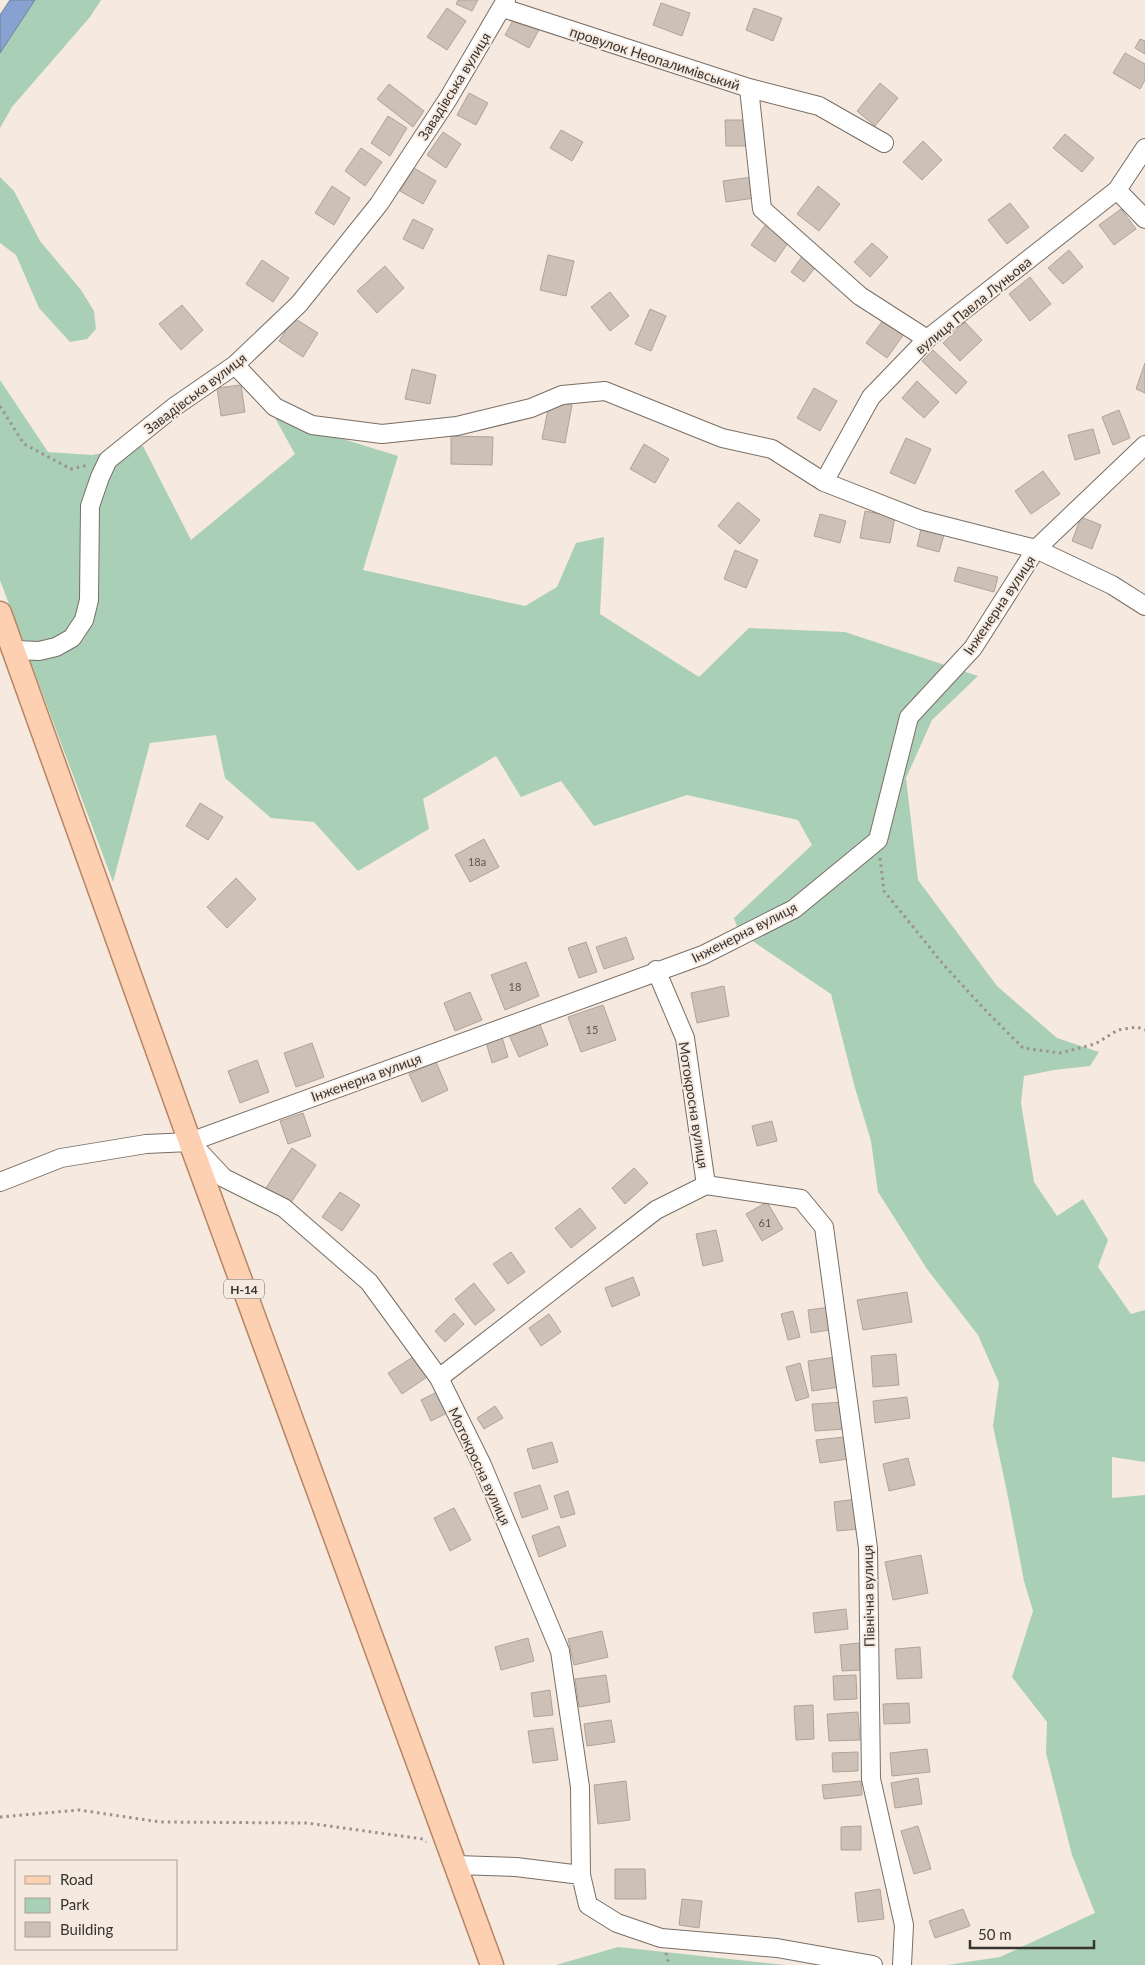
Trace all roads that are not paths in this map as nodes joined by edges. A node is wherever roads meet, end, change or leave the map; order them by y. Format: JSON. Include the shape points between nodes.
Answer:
{"nodes":[{"id":1,"x":504,"y":4,"type":"edge"},
{"id":2,"x":749,"y":88,"type":"junction"},
{"id":3,"x":884,"y":142,"type":"dead end"},
{"id":4,"x":1145,"y":148,"type":"edge"},
{"id":5,"x":1118,"y":190,"type":"junction"},
{"id":6,"x":1145,"y":219,"type":"edge"},
{"id":7,"x":926,"y":339,"type":"junction"},
{"id":8,"x":234,"y":365,"type":"junction"},
{"id":9,"x":1145,"y":445,"type":"edge"},
{"id":10,"x":824,"y":482,"type":"junction"},
{"id":11,"x":1036,"y":549,"type":"junction"},
{"id":12,"x":1145,"y":606,"type":"edge"},
{"id":13,"x":0,"y":613,"type":"edge"},
{"id":14,"x":14,"y":650,"type":"junction"},
{"id":15,"x":656,"y":970,"type":"junction"},
{"id":16,"x":190,"y":1142,"type":"junction"},
{"id":17,"x":0,"y":1182,"type":"edge"},
{"id":18,"x":706,"y":1185,"type":"junction"},
{"id":19,"x":824,"y":1227,"type":"joint"},
{"id":20,"x":439,"y":1378,"type":"junction"},
{"id":21,"x":456,"y":1865,"type":"junction"},
{"id":22,"x":581,"y":1875,"type":"junction"},
{"id":23,"x":492,"y":1965,"type":"edge"},
{"id":24,"x":873,"y":1965,"type":"edge"},
{"id":25,"x":902,"y":1965,"type":"edge"}],
"edges":[{"from":1,"to":2,"type":"street","name":"провулок Неопалимівський"},
{"from":1,"to":8,"type":"street","name":"Завадівська вулиця","via":[[448,99],[379,204],[299,304]]},
{"from":2,"to":3,"type":"street","via":[[819,106]]},
{"from":2,"to":7,"type":"street","name":"провулок Неопалимівський","via":[[762,209],[860,296]]},
{"from":4,"to":5,"type":"street","name":"вулиця Павла Луньова"},
{"from":5,"to":6,"type":"street"},
{"from":5,"to":7,"type":"street","name":"вулиця Павла Луньова"},
{"from":7,"to":10,"type":"street","name":"вулиця Павла Луньова","via":[[871,397]]},
{"from":8,"to":10,"type":"street","via":[[275,407],[312,425],[382,434],[458,426],[531,408],[562,395],[605,391],[722,438],[772,449]]},
{"from":8,"to":14,"type":"street","name":"Завадівська вулиця","via":[[174,407],[108,460],[90,506],[89,600],[84,620],[72,638],[56,646],[39,651]]},
{"from":9,"to":11,"type":"street","name":"Інженерна вулиця"},
{"from":10,"to":11,"type":"street","via":[[921,520]]},
{"from":11,"to":12,"type":"street","via":[[1112,585]]},
{"from":11,"to":15,"type":"street","name":"Інженерна вулиця","via":[[973,648],[909,717],[878,840],[794,909],[703,955]]},
{"from":13,"to":14,"type":"main road","number":"Н-14"},
{"from":14,"to":16,"type":"main road","number":"Н-14"},
{"from":15,"to":16,"type":"street","name":"Інженерна вулиця"},
{"from":15,"to":18,"type":"street","name":"Мотокросна вулиця","via":[[685,1038]]},
{"from":16,"to":17,"type":"street","name":"Інженерна вулиця","via":[[146,1144],[61,1158]]},
{"from":16,"to":20,"type":"street","via":[[224,1178],[284,1208],[369,1282]]},
{"from":16,"to":21,"type":"main road","number":"Н-14"},
{"from":18,"to":19,"type":"street","name":"Мотокросна вулиця","via":[[801,1199]]},
{"from":18,"to":20,"type":"street","name":"Мотокросна вулиця","via":[[656,1210]]},
{"from":19,"to":25,"type":"street","name":"Північна вулиця","via":[[868,1548],[871,1779],[904,1925]]},
{"from":20,"to":22,"type":"street","name":"Мотокросна вулиця","via":[[482,1465],[560,1651],[580,1787]]},
{"from":21,"to":22,"type":"street","via":[[516,1866]]},
{"from":21,"to":23,"type":"main road","number":"Н-14"},
{"from":22,"to":24,"type":"street","name":"Мотокросна вулиця","via":[[588,1905],[617,1923],[661,1938],[777,1948]]}]}
